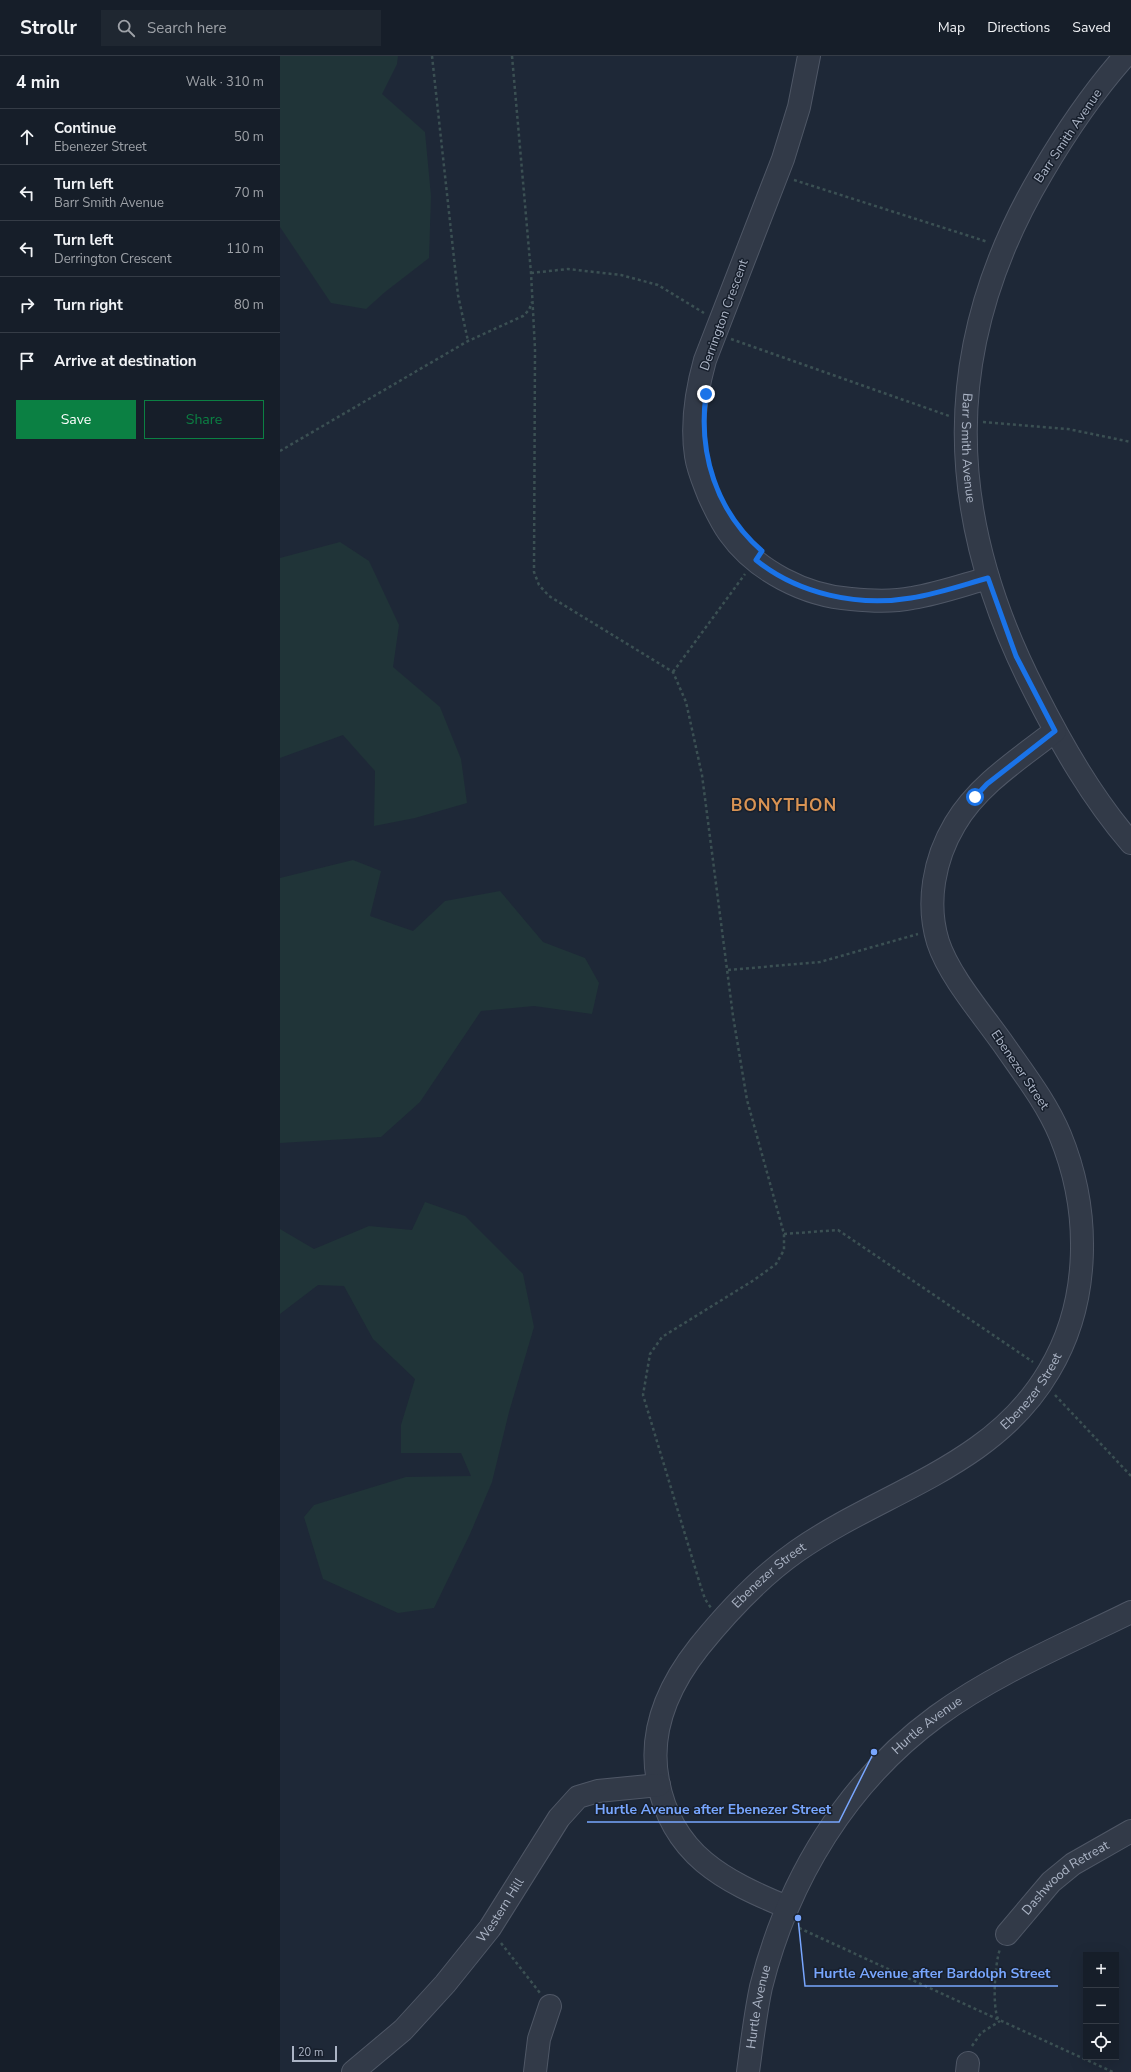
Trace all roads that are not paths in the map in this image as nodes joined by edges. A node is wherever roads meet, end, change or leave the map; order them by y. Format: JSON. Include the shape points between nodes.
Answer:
{"nodes":[{"id":1,"x":809,"y":56,"type":"edge"},
{"id":2,"x":1125,"y":56,"type":"edge"},
{"id":3,"x":988,"y":578,"type":"junction"},
{"id":4,"x":1055,"y":731,"type":"junction"},
{"id":5,"x":1129,"y":836,"type":"edge"},
{"id":6,"x":1131,"y":1612,"type":"edge"},
{"id":7,"x":659,"y":1785,"type":"junction"},
{"id":8,"x":1131,"y":1831,"type":"edge"},
{"id":9,"x":787,"y":1907,"type":"junction"},
{"id":10,"x":1007,"y":1934,"type":"road end"},
{"id":11,"x":550,"y":2006,"type":"road end"},
{"id":12,"x":353,"y":2072,"type":"edge"},
{"id":13,"x":535,"y":2072,"type":"edge"},
{"id":14,"x":748,"y":2072,"type":"edge"}],
"edges":[{"from":1,"to":3,"type":"street","name":"Derrington Crescent","via":[[799,107],[783,159],[706,360],[697,391],[694,422],[700,476],[730,534],[756,560],[794,584],[821,594],[850,599],[896,600]]},
{"from":2,"to":3,"type":"street","name":"Barr Smith Avenue","via":[[1078,116],[1021,208],[1003,248],[980,316],[973,344],[965,419],[967,483],[976,537]]},
{"from":3,"to":4,"type":"street","name":"Barr Smith Avenue","via":[[1016,656]]},
{"from":4,"to":5,"type":"street","name":"Barr Smith Avenue","via":[[1087,784]]},
{"from":4,"to":7,"type":"street","name":"Ebenezer Street","via":[[987,784],[955,824],[941,853],[933,883],[932,914],[938,943],[951,970],[1037,1092],[1059,1132],[1069,1161],[1079,1205],[1083,1248],[1076,1306],[1060,1351],[1049,1372],[1018,1413],[979,1448],[957,1463],[849,1520],[799,1550],[756,1585],[722,1618],[677,1678],[664,1708],[655,1753]]},
{"from":6,"to":9,"type":"street","name":"Hurtle Avenue","via":[[980,1688],[937,1716],[898,1748],[880,1765],[833,1822],[809,1862]]},
{"from":7,"to":9,"type":"street","name":"Ebenezer Street","via":[[661,1798],[674,1826],[692,1851],[729,1881]]},
{"from":7,"to":12,"type":"street","name":"Western Hill","via":[[598,1792],[578,1797],[559,1818],[490,1928],[422,2010]]},
{"from":8,"to":10,"type":"street","name":"Dashwood Retreat","via":[[1074,1864],[1051,1882]]},
{"from":9,"to":14,"type":"street","name":"Hurtle Avenue","via":[[762,1986]]},
{"from":11,"to":13,"type":"street","via":[[539,2039]]}]}
